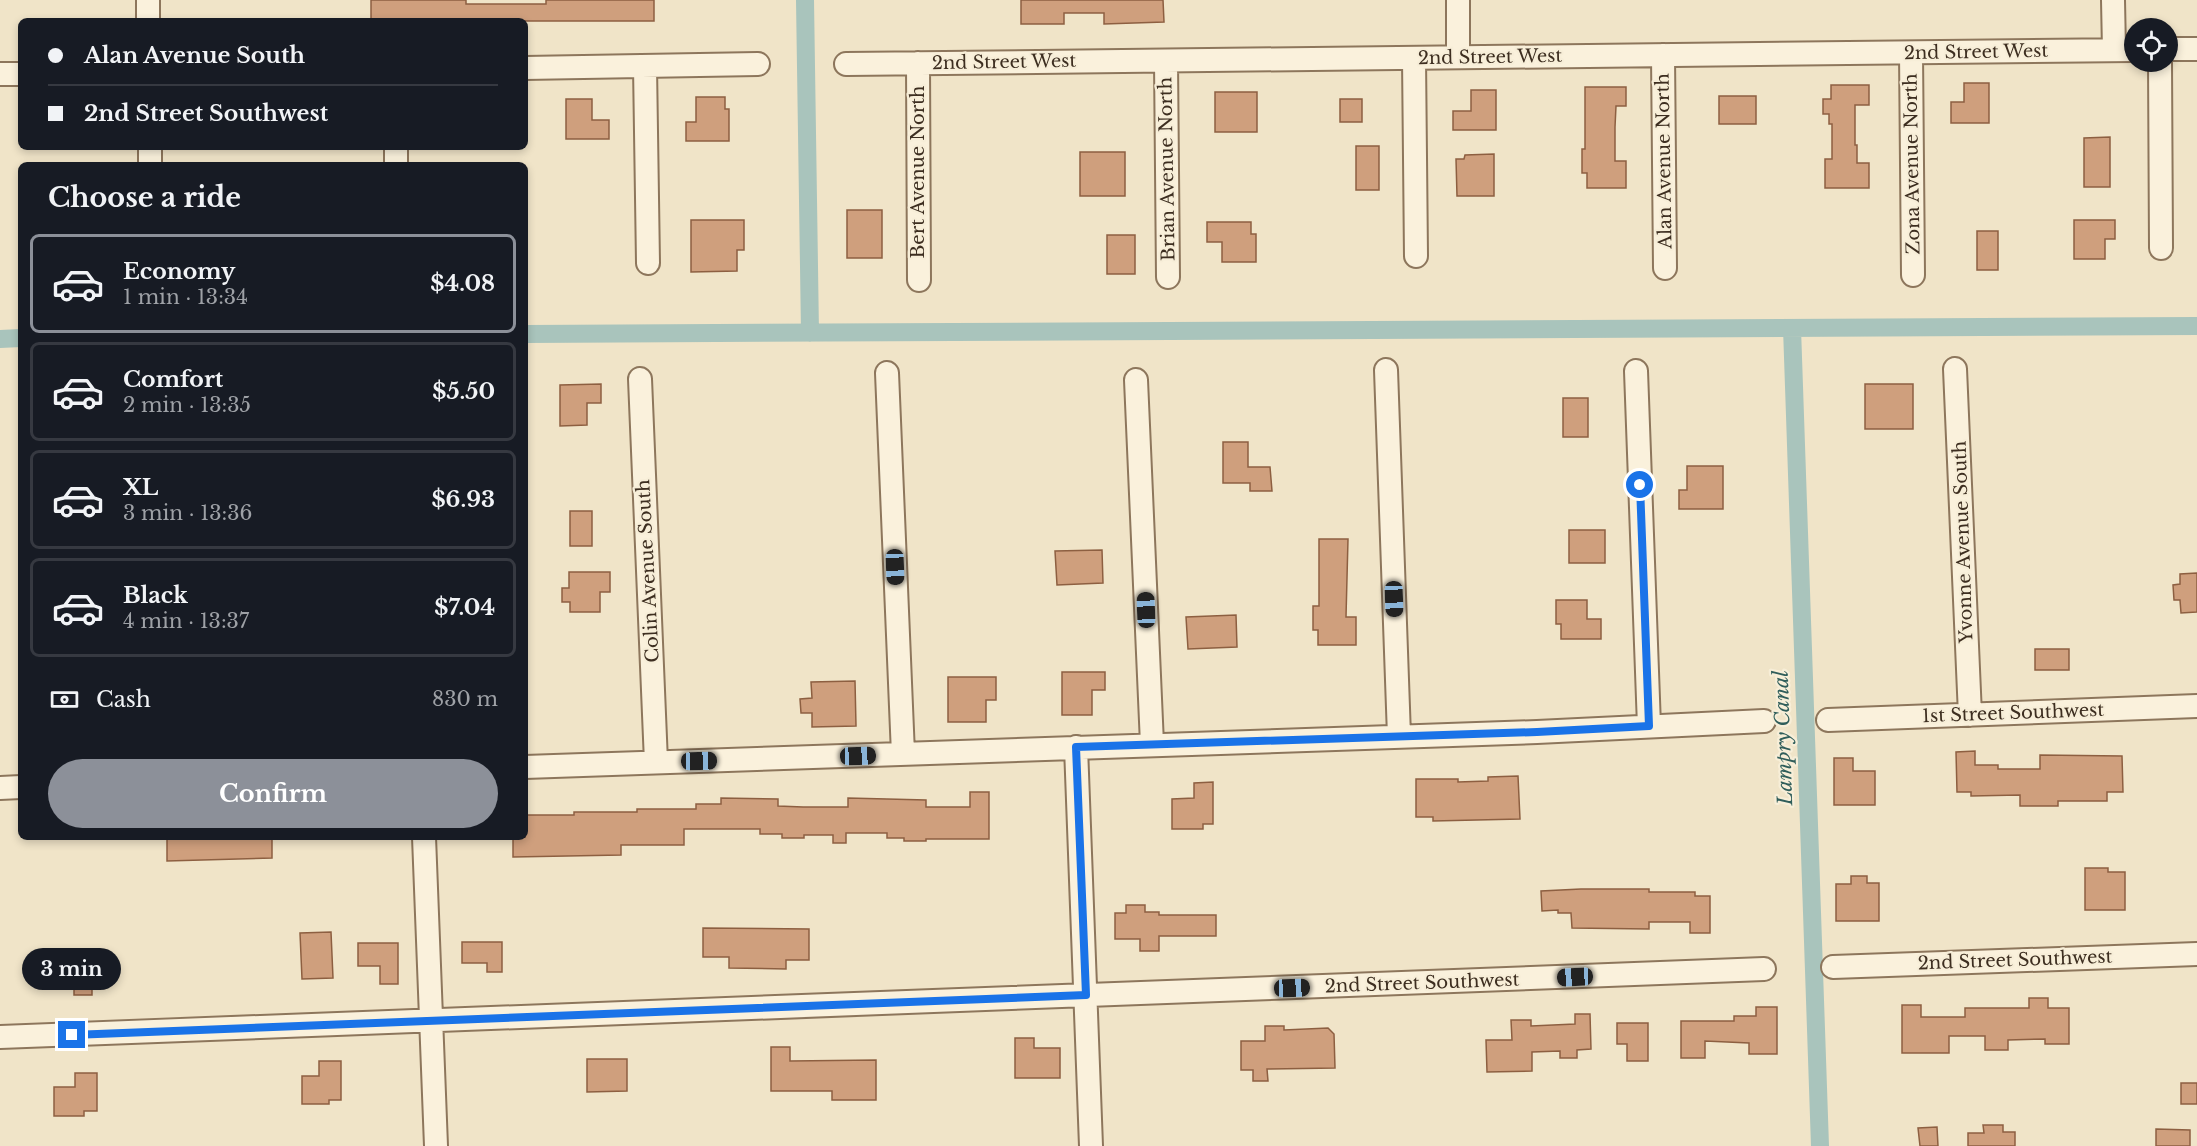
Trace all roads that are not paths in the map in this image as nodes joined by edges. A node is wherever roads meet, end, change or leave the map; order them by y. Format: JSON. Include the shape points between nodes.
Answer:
{"nodes":[{"id":1,"x":148,"y":0,"type":"edge"},
{"id":2,"x":1458,"y":0,"type":"edge"},
{"id":3,"x":2113,"y":0,"type":"edge"},
{"id":4,"x":148,"y":18,"type":"edge"},
{"id":5,"x":2197,"y":49,"type":"edge"},
{"id":6,"x":2124,"y":50,"type":"edge"},
{"id":7,"x":2178,"y":50,"type":"edge"},
{"id":8,"x":1911,"y":53,"type":"junction"},
{"id":9,"x":1663,"y":55,"type":"junction"},
{"id":10,"x":1458,"y":57,"type":"junction"},
{"id":11,"x":1414,"y":58,"type":"junction"},
{"id":12,"x":1166,"y":61,"type":"junction"},
{"id":13,"x":918,"y":63,"type":"junction"},
{"id":14,"x":758,"y":64,"type":"dead end"},
{"id":15,"x":846,"y":64,"type":"dead end"},
{"id":16,"x":645,"y":66,"type":"junction"},
{"id":17,"x":528,"y":68,"type":"edge"},
{"id":18,"x":2160,"y":72,"type":"edge"},
{"id":19,"x":0,"y":74,"type":"edge"},
{"id":20,"x":18,"y":74,"type":"edge"},
{"id":21,"x":2162,"y":248,"type":"dead end"},
{"id":22,"x":1416,"y":255,"type":"dead end"},
{"id":23,"x":648,"y":263,"type":"dead end"},
{"id":24,"x":1665,"y":268,"type":"dead end"},
{"id":25,"x":1913,"y":275,"type":"dead end"},
{"id":26,"x":1168,"y":277,"type":"dead end"},
{"id":27,"x":919,"y":280,"type":"dead end"},
{"id":28,"x":1955,"y":369,"type":"dead end"},
{"id":29,"x":1386,"y":370,"type":"dead end"},
{"id":30,"x":1636,"y":371,"type":"dead end"},
{"id":31,"x":887,"y":374,"type":"dead end"},
{"id":32,"x":640,"y":379,"type":"dead end"},
{"id":33,"x":1136,"y":380,"type":"dead end"},
{"id":34,"x":2197,"y":706,"type":"edge"},
{"id":35,"x":1970,"y":715,"type":"junction"},
{"id":36,"x":1828,"y":720,"type":"dead end"},
{"id":37,"x":1764,"y":721,"type":"dead end"},
{"id":38,"x":1649,"y":726,"type":"junction"},
{"id":39,"x":1399,"y":736,"type":"junction"},
{"id":40,"x":1152,"y":744,"type":"junction"},
{"id":41,"x":1076,"y":747,"type":"junction"},
{"id":42,"x":903,"y":754,"type":"junction"},
{"id":43,"x":656,"y":762,"type":"junction"},
{"id":44,"x":528,"y":767,"type":"edge"},
{"id":45,"x":18,"y":787,"type":"edge"},
{"id":46,"x":0,"y":788,"type":"edge"},
{"id":47,"x":424,"y":840,"type":"edge"},
{"id":48,"x":2197,"y":954,"type":"edge"},
{"id":49,"x":1833,"y":967,"type":"dead end"},
{"id":50,"x":1764,"y":969,"type":"dead end"},
{"id":51,"x":1086,"y":995,"type":"junction"},
{"id":52,"x":430,"y":1021,"type":"junction"},
{"id":53,"x":0,"y":1037,"type":"edge"},
{"id":54,"x":436,"y":1146,"type":"edge"},
{"id":55,"x":1091,"y":1146,"type":"edge"}],
"edges":[{"from":1,"to":4,"type":"street"},
{"from":2,"to":10,"type":"street"},
{"from":3,"to":6,"type":"street"},
{"from":5,"to":7,"type":"street"},
{"from":6,"to":8,"type":"street","name":"2nd Street West"},
{"from":8,"to":9,"type":"street","name":"2nd Street West"},
{"from":8,"to":25,"type":"street","name":"Zona Avenue North"},
{"from":9,"to":10,"type":"street","name":"2nd Street West"},
{"from":9,"to":24,"type":"street","name":"Alan Avenue North"},
{"from":10,"to":11,"type":"street","name":"2nd Street West"},
{"from":11,"to":12,"type":"street","name":"2nd Street West"},
{"from":11,"to":22,"type":"street"},
{"from":12,"to":13,"type":"street","name":"2nd Street West"},
{"from":12,"to":26,"type":"street","name":"Brian Avenue North"},
{"from":13,"to":15,"type":"street","name":"2nd Street West"},
{"from":13,"to":27,"type":"street","name":"Bert Avenue North"},
{"from":14,"to":16,"type":"street"},
{"from":16,"to":17,"type":"street"},
{"from":16,"to":23,"type":"street"},
{"from":18,"to":21,"type":"street"},
{"from":19,"to":20,"type":"street"},
{"from":28,"to":35,"type":"street","name":"Yvonne Avenue South"},
{"from":29,"to":39,"type":"street"},
{"from":30,"to":38,"type":"street"},
{"from":31,"to":42,"type":"street"},
{"from":32,"to":43,"type":"street","name":"Colin Avenue South"},
{"from":33,"to":40,"type":"street"},
{"from":34,"to":35,"type":"street","name":"1st Street Southwest"},
{"from":35,"to":36,"type":"street","name":"1st Street Southwest"},
{"from":37,"to":38,"type":"street"},
{"from":38,"to":39,"type":"street"},
{"from":39,"to":40,"type":"street"},
{"from":40,"to":41,"type":"street"},
{"from":41,"to":42,"type":"street"},
{"from":41,"to":51,"type":"street"},
{"from":42,"to":43,"type":"street"},
{"from":43,"to":44,"type":"street"},
{"from":45,"to":46,"type":"street"},
{"from":47,"to":52,"type":"street"},
{"from":48,"to":49,"type":"street","name":"2nd Street Southwest"},
{"from":50,"to":51,"type":"street","name":"2nd Street Southwest"},
{"from":51,"to":52,"type":"street","name":"2nd Street Southwest"},
{"from":51,"to":55,"type":"street"},
{"from":52,"to":53,"type":"street","name":"2nd Street Southwest"},
{"from":52,"to":54,"type":"street"}]}
